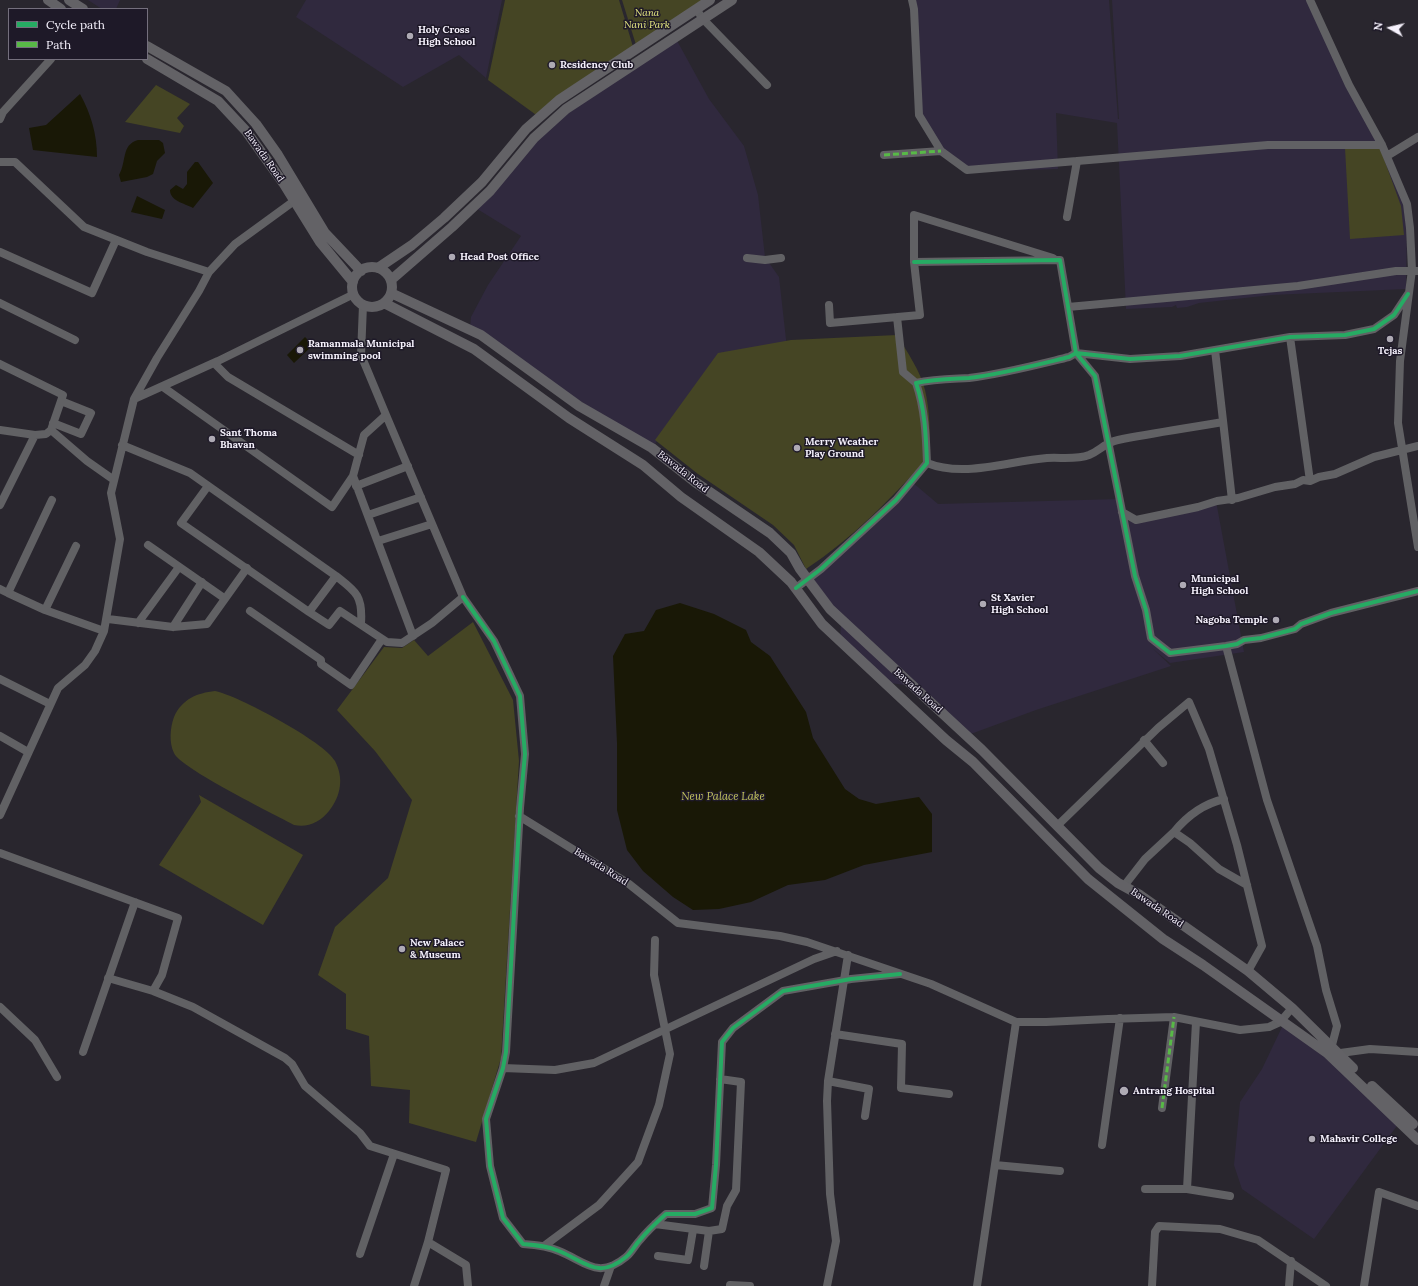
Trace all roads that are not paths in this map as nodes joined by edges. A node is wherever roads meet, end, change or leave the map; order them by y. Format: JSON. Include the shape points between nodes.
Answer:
{"nodes":[{"id":1,"x":48,"y":0,"type":"edge"},
{"id":2,"x":69,"y":0,"type":"edge"},
{"id":3,"x":710,"y":0,"type":"edge"},
{"id":4,"x":732,"y":0,"type":"edge"},
{"id":5,"x":912,"y":0,"type":"edge"},
{"id":6,"x":1310,"y":0,"type":"edge"},
{"id":7,"x":60,"y":8,"type":"edge"},
{"id":8,"x":81,"y":8,"type":"edge"},
{"id":9,"x":696,"y":9,"type":"junction"},
{"id":10,"x":703,"y":19,"type":"junction"},
{"id":11,"x":148,"y":47,"type":"edge"},
{"id":12,"x":50,"y":60,"type":"edge"},
{"id":13,"x":148,"y":60,"type":"edge"},
{"id":14,"x":767,"y":85,"type":"dead end"},
{"id":15,"x":0,"y":119,"type":"edge"},
{"id":16,"x":1418,"y":137,"type":"edge"},
{"id":17,"x":1382,"y":145,"type":"junction"},
{"id":18,"x":941,"y":151,"type":"junction"},
{"id":19,"x":884,"y":155,"type":"dead end"},
{"id":20,"x":1387,"y":156,"type":"junction"},
{"id":21,"x":1077,"y":161,"type":"junction"},
{"id":22,"x":0,"y":162,"type":"edge"},
{"id":23,"x":294,"y":201,"type":"junction"},
{"id":24,"x":1067,"y":217,"type":"dead end"},
{"id":25,"x":116,"y":240,"type":"junction"},
{"id":26,"x":1414,"y":240,"type":"edge"},
{"id":27,"x":0,"y":252,"type":"edge"},
{"id":28,"x":747,"y":258,"type":"dead end"},
{"id":29,"x":781,"y":258,"type":"dead end"},
{"id":30,"x":1060,"y":260,"type":"junction"},
{"id":31,"x":914,"y":262,"type":"junction"},
{"id":32,"x":378,"y":268,"type":"junction"},
{"id":33,"x":1415,"y":270,"type":"edge"},
{"id":34,"x":361,"y":271,"type":"junction"},
{"id":35,"x":209,"y":272,"type":"junction"},
{"id":36,"x":391,"y":280,"type":"junction"},
{"id":37,"x":353,"y":282,"type":"junction"},
{"id":38,"x":391,"y":293,"type":"junction"},
{"id":39,"x":354,"y":294,"type":"junction"},
{"id":40,"x":1408,"y":294,"type":"junction"},
{"id":41,"x":0,"y":303,"type":"edge"},
{"id":42,"x":384,"y":304,"type":"junction"},
{"id":43,"x":363,"y":305,"type":"junction"},
{"id":44,"x":829,"y":305,"type":"dead end"},
{"id":45,"x":1068,"y":306,"type":"junction"},
{"id":46,"x":897,"y":317,"type":"junction"},
{"id":47,"x":1290,"y":337,"type":"junction"},
{"id":48,"x":75,"y":340,"type":"dead end"},
{"id":49,"x":1216,"y":350,"type":"junction"},
{"id":50,"x":1076,"y":354,"type":"junction"},
{"id":51,"x":214,"y":363,"type":"junction"},
{"id":52,"x":0,"y":364,"type":"edge"},
{"id":53,"x":916,"y":383,"type":"junction"},
{"id":54,"x":163,"y":387,"type":"junction"},
{"id":55,"x":134,"y":399,"type":"junction"},
{"id":56,"x":61,"y":402,"type":"junction"},
{"id":57,"x":386,"y":415,"type":"junction"},
{"id":58,"x":1223,"y":422,"type":"junction"},
{"id":59,"x":52,"y":427,"type":"junction"},
{"id":60,"x":0,"y":430,"type":"edge"},
{"id":61,"x":35,"y":435,"type":"junction"},
{"id":62,"x":1107,"y":442,"type":"junction"},
{"id":63,"x":122,"y":445,"type":"junction"},
{"id":64,"x":1418,"y":446,"type":"edge"},
{"id":65,"x":1403,"y":449,"type":"junction"},
{"id":66,"x":359,"y":455,"type":"junction"},
{"id":67,"x":927,"y":463,"type":"junction"},
{"id":68,"x":408,"y":466,"type":"junction"},
{"id":69,"x":353,"y":476,"type":"junction"},
{"id":70,"x":114,"y":480,"type":"junction"},
{"id":71,"x":1310,"y":481,"type":"junction"},
{"id":72,"x":208,"y":486,"type":"junction"},
{"id":73,"x":356,"y":486,"type":"junction"},
{"id":74,"x":421,"y":497,"type":"junction"},
{"id":75,"x":52,"y":500,"type":"dead end"},
{"id":76,"x":1232,"y":500,"type":"junction"},
{"id":77,"x":0,"y":505,"type":"edge"},
{"id":78,"x":1122,"y":512,"type":"junction"},
{"id":79,"x":368,"y":515,"type":"junction"},
{"id":80,"x":432,"y":524,"type":"junction"},
{"id":81,"x":378,"y":541,"type":"junction"},
{"id":82,"x":148,"y":545,"type":"dead end"},
{"id":83,"x":76,"y":546,"type":"dead end"},
{"id":84,"x":1418,"y":547,"type":"edge"},
{"id":85,"x":179,"y":567,"type":"junction"},
{"id":86,"x":247,"y":568,"type":"junction"},
{"id":87,"x":336,"y":576,"type":"junction"},
{"id":88,"x":807,"y":579,"type":"junction"},
{"id":89,"x":202,"y":582,"type":"junction"},
{"id":90,"x":796,"y":588,"type":"junction"},
{"id":91,"x":4,"y":591,"type":"edge"},
{"id":92,"x":1418,"y":591,"type":"edge"},
{"id":93,"x":462,"y":597,"type":"junction"},
{"id":94,"x":224,"y":598,"type":"junction"},
{"id":95,"x":45,"y":610,"type":"junction"},
{"id":96,"x":250,"y":610,"type":"dead end"},
{"id":97,"x":309,"y":612,"type":"junction"},
{"id":98,"x":108,"y":619,"type":"junction"},
{"id":99,"x":138,"y":623,"type":"junction"},
{"id":100,"x":361,"y":623,"type":"junction"},
{"id":101,"x":173,"y":627,"type":"junction"},
{"id":102,"x":104,"y":632,"type":"junction"},
{"id":103,"x":413,"y":636,"type":"junction"},
{"id":104,"x":382,"y":639,"type":"junction"},
{"id":105,"x":1226,"y":646,"type":"junction"},
{"id":106,"x":0,"y":679,"type":"edge"},
{"id":107,"x":50,"y":704,"type":"junction"},
{"id":108,"x":0,"y":736,"type":"edge"},
{"id":109,"x":1144,"y":740,"type":"junction"},
{"id":110,"x":28,"y":752,"type":"junction"},
{"id":111,"x":1163,"y":763,"type":"dead end"},
{"id":112,"x":1224,"y":799,"type":"junction"},
{"id":113,"x":0,"y":815,"type":"edge"},
{"id":114,"x":520,"y":816,"type":"junction"},
{"id":115,"x":1058,"y":826,"type":"junction"},
{"id":116,"x":1174,"y":832,"type":"junction"},
{"id":117,"x":0,"y":853,"type":"edge"},
{"id":118,"x":1247,"y":885,"type":"junction"},
{"id":119,"x":1124,"y":886,"type":"junction"},
{"id":120,"x":135,"y":902,"type":"junction"},
{"id":121,"x":655,"y":940,"type":"dead end"},
{"id":122,"x":837,"y":951,"type":"junction"},
{"id":123,"x":848,"y":955,"type":"junction"},
{"id":124,"x":1248,"y":971,"type":"junction"},
{"id":125,"x":900,"y":974,"type":"junction"},
{"id":126,"x":108,"y":978,"type":"junction"},
{"id":127,"x":844,"y":980,"type":"junction"},
{"id":128,"x":153,"y":991,"type":"junction"},
{"id":129,"x":0,"y":1007,"type":"edge"},
{"id":130,"x":1292,"y":1008,"type":"junction"},
{"id":131,"x":1174,"y":1017,"type":"junction"},
{"id":132,"x":1120,"y":1018,"type":"junction"},
{"id":133,"x":1280,"y":1019,"type":"junction"},
{"id":134,"x":1016,"y":1022,"type":"junction"},
{"id":135,"x":1196,"y":1022,"type":"junction"},
{"id":136,"x":665,"y":1028,"type":"junction"},
{"id":137,"x":835,"y":1034,"type":"junction"},
{"id":138,"x":83,"y":1052,"type":"dead end"},
{"id":139,"x":1332,"y":1052,"type":"junction"},
{"id":140,"x":1418,"y":1052,"type":"edge"},
{"id":141,"x":503,"y":1068,"type":"junction"},
{"id":142,"x":57,"y":1076,"type":"dead end"},
{"id":143,"x":720,"y":1079,"type":"junction"},
{"id":144,"x":828,"y":1082,"type":"junction"},
{"id":145,"x":949,"y":1094,"type":"dead end"},
{"id":146,"x":1162,"y":1108,"type":"dead end"},
{"id":147,"x":865,"y":1116,"type":"dead end"},
{"id":148,"x":1418,"y":1130,"type":"edge"},
{"id":149,"x":1418,"y":1140,"type":"edge"},
{"id":150,"x":1102,"y":1145,"type":"dead end"},
{"id":151,"x":394,"y":1154,"type":"junction"},
{"id":152,"x":995,"y":1164,"type":"junction"},
{"id":153,"x":1060,"y":1171,"type":"dead end"},
{"id":154,"x":1145,"y":1189,"type":"dead end"},
{"id":155,"x":1188,"y":1189,"type":"junction"},
{"id":156,"x":1230,"y":1196,"type":"dead end"},
{"id":157,"x":1418,"y":1206,"type":"edge"},
{"id":158,"x":655,"y":1224,"type":"junction"},
{"id":159,"x":693,"y":1230,"type":"junction"},
{"id":160,"x":709,"y":1231,"type":"junction"},
{"id":161,"x":428,"y":1242,"type":"junction"},
{"id":162,"x":544,"y":1246,"type":"junction"},
{"id":163,"x":360,"y":1254,"type":"dead end"},
{"id":164,"x":658,"y":1256,"type":"dead end"},
{"id":165,"x":1291,"y":1261,"type":"junction"},
{"id":166,"x":611,"y":1266,"type":"junction"},
{"id":167,"x":704,"y":1266,"type":"dead end"},
{"id":168,"x":730,"y":1285,"type":"dead end"},
{"id":169,"x":414,"y":1286,"type":"edge"},
{"id":170,"x":468,"y":1286,"type":"edge"},
{"id":171,"x":604,"y":1286,"type":"edge"},
{"id":172,"x":750,"y":1286,"type":"edge"},
{"id":173,"x":827,"y":1286,"type":"edge"},
{"id":174,"x":977,"y":1286,"type":"edge"},
{"id":175,"x":1152,"y":1286,"type":"edge"},
{"id":176,"x":1289,"y":1286,"type":"edge"},
{"id":177,"x":1326,"y":1286,"type":"edge"},
{"id":178,"x":1364,"y":1286,"type":"edge"}],
"edges":[{"from":1,"to":7,"type":"main road"},
{"from":2,"to":8,"type":"main road"},
{"from":3,"to":9,"type":"main road"},
{"from":4,"to":10,"type":"main road"},
{"from":5,"to":18,"type":"street","via":[[919,115]]},
{"from":6,"to":17,"type":"street","via":[[1349,85]]},
{"from":9,"to":10,"type":"street"},
{"from":9,"to":32,"type":"main road","via":[[559,100],[526,129],[482,182],[450,213],[412,245]]},
{"from":10,"to":14,"type":"street"},
{"from":10,"to":36,"type":"main road","via":[[566,109],[534,138],[490,191]]},
{"from":11,"to":34,"type":"main road","via":[[229,94],[255,122],[326,233]]},
{"from":12,"to":15,"type":"street","via":[[2,112]]},
{"from":13,"to":23,"type":"main road","name":"Bawada Road","via":[[218,101],[246,131]]},
{"from":16,"to":20,"type":"street"},
{"from":17,"to":20,"type":"street"},
{"from":17,"to":21,"type":"street","via":[[1268,145]]},
{"from":18,"to":19,"type":"street"},
{"from":18,"to":21,"type":"street","via":[[967,170]]},
{"from":20,"to":26,"type":"street","via":[[1407,204]]},
{"from":21,"to":24,"type":"street"},
{"from":22,"to":25,"type":"street","via":[[15,162],[84,227]]},
{"from":23,"to":35,"type":"street","via":[[235,244]]},
{"from":23,"to":37,"type":"main road","name":"Bawada Road","via":[[320,242]]},
{"from":25,"to":27,"type":"street","via":[[92,293]]},
{"from":25,"to":35,"type":"street"},
{"from":26,"to":33,"type":"street"},
{"from":28,"to":29,"type":"street"},
{"from":30,"to":31,"type":"street"},
{"from":30,"to":31,"type":"street","via":[[914,215]]},
{"from":30,"to":45,"type":"street"},
{"from":31,"to":46,"type":"street","via":[[920,315]]},
{"from":32,"to":34,"type":"main road"},
{"from":32,"to":36,"type":"main road"},
{"from":33,"to":40,"type":"street"},
{"from":33,"to":45,"type":"street","via":[[1298,286]]},
{"from":34,"to":37,"type":"main road"},
{"from":35,"to":55,"type":"street"},
{"from":36,"to":38,"type":"main road"},
{"from":37,"to":39,"type":"main road"},
{"from":38,"to":42,"type":"main road"},
{"from":38,"to":88,"type":"main road","name":"Bawada Road","via":[[481,335],[579,406],[652,448],[695,482],[770,534],[791,553]]},
{"from":39,"to":43,"type":"main road"},
{"from":39,"to":51,"type":"street"},
{"from":40,"to":47,"type":"street","via":[[1394,315],[1374,329],[1345,335]]},
{"from":40,"to":65,"type":"street","via":[[1398,392],[1398,422]]},
{"from":41,"to":48,"type":"street"},
{"from":42,"to":43,"type":"main road","via":[[374,307]]},
{"from":42,"to":90,"type":"main road","via":[[474,349],[568,418],[643,466],[681,497],[759,552]]},
{"from":43,"to":57,"type":"street","via":[[360,355]]},
{"from":44,"to":46,"type":"street","via":[[830,324]]},
{"from":45,"to":50,"type":"street"},
{"from":46,"to":53,"type":"street","via":[[904,372]]},
{"from":47,"to":49,"type":"street"},
{"from":47,"to":71,"type":"street"},
{"from":49,"to":50,"type":"street","via":[[1180,356],[1130,359]]},
{"from":49,"to":58,"type":"street"},
{"from":50,"to":53,"type":"street","via":[[969,378]]},
{"from":50,"to":62,"type":"street","via":[[1095,376]]},
{"from":51,"to":54,"type":"street"},
{"from":51,"to":66,"type":"street","via":[[228,376]]},
{"from":52,"to":56,"type":"street","via":[[63,395]]},
{"from":53,"to":67,"type":"street","via":[[922,398]]},
{"from":54,"to":55,"type":"street"},
{"from":54,"to":69,"type":"street","via":[[332,507]]},
{"from":55,"to":63,"type":"street"},
{"from":56,"to":59,"type":"street"},
{"from":56,"to":59,"type":"street","via":[[91,413],[81,434]]},
{"from":57,"to":66,"type":"street","via":[[364,435]]},
{"from":57,"to":68,"type":"street"},
{"from":58,"to":62,"type":"street"},
{"from":58,"to":76,"type":"street"},
{"from":59,"to":61,"type":"street","via":[[46,434]]},
{"from":59,"to":70,"type":"street","via":[[87,461]]},
{"from":60,"to":61,"type":"street"},
{"from":61,"to":77,"type":"street"},
{"from":62,"to":67,"type":"street","via":[[1089,455],[1075,457],[951,469]]},
{"from":62,"to":78,"type":"street"},
{"from":63,"to":70,"type":"street"},
{"from":63,"to":72,"type":"street","via":[[190,473]]},
{"from":64,"to":65,"type":"street"},
{"from":65,"to":71,"type":"street"},
{"from":65,"to":84,"type":"street"},
{"from":66,"to":69,"type":"street"},
{"from":67,"to":88,"type":"street","via":[[896,500]]},
{"from":68,"to":73,"type":"street"},
{"from":68,"to":74,"type":"street"},
{"from":69,"to":73,"type":"street"},
{"from":70,"to":98,"type":"street","via":[[111,493],[120,539]]},
{"from":71,"to":76,"type":"street","via":[[1303,480]]},
{"from":72,"to":86,"type":"street","via":[[181,523]]},
{"from":72,"to":87,"type":"street"},
{"from":73,"to":79,"type":"street"},
{"from":74,"to":79,"type":"street"},
{"from":74,"to":80,"type":"street"},
{"from":75,"to":91,"type":"street"},
{"from":76,"to":78,"type":"street","via":[[1217,500],[1198,507],[1136,520]]},
{"from":78,"to":105,"type":"street","via":[[1151,638],[1170,653]]},
{"from":79,"to":81,"type":"street"},
{"from":80,"to":81,"type":"street"},
{"from":80,"to":93,"type":"street"},
{"from":81,"to":103,"type":"street"},
{"from":82,"to":85,"type":"street"},
{"from":83,"to":95,"type":"street"},
{"from":85,"to":89,"type":"street"},
{"from":85,"to":99,"type":"street"},
{"from":86,"to":94,"type":"street"},
{"from":86,"to":97,"type":"street"},
{"from":87,"to":97,"type":"street"},
{"from":87,"to":100,"type":"street","via":[[356,592],[362,612]]},
{"from":88,"to":90,"type":"street"},
{"from":88,"to":115,"type":"main road","name":"Bawada Road","via":[[830,609],[972,739]]},
{"from":89,"to":94,"type":"street"},
{"from":89,"to":101,"type":"street"},
{"from":90,"to":133,"type":"main road","via":[[822,624],[973,762],[1088,879],[1163,940],[1203,964]]},
{"from":91,"to":95,"type":"street"},
{"from":92,"to":105,"type":"street","via":[[1358,605],[1309,621],[1295,629]]},
{"from":93,"to":103,"type":"street"},
{"from":93,"to":114,"type":"street","via":[[494,641],[520,696],[525,754]]},
{"from":94,"to":101,"type":"street","via":[[207,624]]},
{"from":95,"to":102,"type":"street"},
{"from":96,"to":104,"type":"street","via":[[321,660],[322,664],[351,685]]},
{"from":97,"to":100,"type":"street","via":[[329,625],[340,611]]},
{"from":98,"to":99,"type":"street"},
{"from":98,"to":102,"type":"street"},
{"from":99,"to":101,"type":"street"},
{"from":100,"to":104,"type":"street"},
{"from":102,"to":107,"type":"street","via":[[85,665],[58,688]]},
{"from":103,"to":104,"type":"street","via":[[402,643]]},
{"from":105,"to":139,"type":"street","via":[[1267,800],[1317,946],[1337,1026]]},
{"from":106,"to":107,"type":"street"},
{"from":107,"to":110,"type":"street"},
{"from":108,"to":110,"type":"street"},
{"from":109,"to":111,"type":"street"},
{"from":109,"to":112,"type":"street","via":[[1189,702],[1210,749]]},
{"from":109,"to":115,"type":"street"},
{"from":110,"to":113,"type":"street"},
{"from":112,"to":116,"type":"street","via":[[1210,802],[1192,814]]},
{"from":112,"to":118,"type":"street"},
{"from":114,"to":122,"type":"street","name":"Bawada Road","via":[[629,884],[678,923],[780,936]]},
{"from":114,"to":141,"type":"street"},
{"from":115,"to":119,"type":"main road","name":"Bawada Road","via":[[1099,868]]},
{"from":116,"to":118,"type":"street","via":[[1219,869]]},
{"from":116,"to":119,"type":"street","via":[[1145,859]]},
{"from":117,"to":120,"type":"street"},
{"from":118,"to":124,"type":"street","via":[[1262,946]]},
{"from":119,"to":124,"type":"main road","name":"Bawada Road"},
{"from":120,"to":126,"type":"street"},
{"from":120,"to":128,"type":"street","via":[[178,918],[162,975]]},
{"from":121,"to":136,"type":"street","via":[[654,974]]},
{"from":122,"to":123,"type":"street"},
{"from":122,"to":136,"type":"street","via":[[814,959]]},
{"from":123,"to":125,"type":"street"},
{"from":123,"to":127,"type":"street"},
{"from":124,"to":130,"type":"main road","name":"Bawada Road"},
{"from":125,"to":127,"type":"street"},
{"from":125,"to":134,"type":"street","via":[[931,984]]},
{"from":126,"to":128,"type":"street"},
{"from":126,"to":138,"type":"street"},
{"from":127,"to":137,"type":"street"},
{"from":127,"to":143,"type":"street","via":[[783,991],[733,1028],[722,1042]]},
{"from":128,"to":151,"type":"street","via":[[193,1007],[285,1058],[292,1064],[305,1086],[360,1133],[370,1146]]},
{"from":129,"to":142,"type":"street","via":[[35,1040]]},
{"from":130,"to":133,"type":"street"},
{"from":130,"to":139,"type":"main road","name":"Bawada Road"},
{"from":131,"to":132,"type":"street"},
{"from":131,"to":135,"type":"street"},
{"from":131,"to":146,"type":"street"},
{"from":132,"to":134,"type":"street"},
{"from":132,"to":150,"type":"street"},
{"from":133,"to":135,"type":"street","via":[[1280,1022],[1265,1028],[1240,1030]]},
{"from":133,"to":139,"type":"main road"},
{"from":134,"to":152,"type":"street"},
{"from":135,"to":155,"type":"street"},
{"from":136,"to":141,"type":"street","via":[[594,1063],[555,1070]]},
{"from":136,"to":162,"type":"street","via":[[670,1054],[659,1105],[638,1162],[599,1205]]},
{"from":137,"to":144,"type":"street"},
{"from":137,"to":145,"type":"street","via":[[902,1044],[901,1088]]},
{"from":139,"to":140,"type":"street","via":[[1370,1049]]},
{"from":139,"to":148,"type":"main road","name":"Bawada Road"},
{"from":139,"to":149,"type":"main road"},
{"from":141,"to":162,"type":"street","via":[[486,1119],[492,1178],[503,1218],[519,1239],[523,1244]]},
{"from":143,"to":158,"type":"street","via":[[712,1208],[695,1214],[666,1214]]},
{"from":143,"to":160,"type":"street","via":[[741,1082],[736,1190],[727,1206],[722,1229]]},
{"from":144,"to":147,"type":"street","via":[[869,1090]]},
{"from":144,"to":173,"type":"street","via":[[830,1194],[836,1241]]},
{"from":151,"to":161,"type":"street","via":[[446,1170]]},
{"from":151,"to":163,"type":"street"},
{"from":152,"to":153,"type":"street"},
{"from":152,"to":174,"type":"street"},
{"from":154,"to":155,"type":"street"},
{"from":155,"to":156,"type":"street"},
{"from":157,"to":178,"type":"street","via":[[1378,1192]]},
{"from":158,"to":159,"type":"street"},
{"from":158,"to":166,"type":"street","via":[[627,1256]]},
{"from":159,"to":160,"type":"street"},
{"from":159,"to":164,"type":"street","via":[[688,1260]]},
{"from":160,"to":167,"type":"street"},
{"from":161,"to":169,"type":"street"},
{"from":161,"to":170,"type":"street","via":[[466,1265]]},
{"from":162,"to":166,"type":"street","via":[[560,1251],[589,1267]]},
{"from":165,"to":175,"type":"street","via":[[1258,1240],[1220,1229],[1159,1226],[1155,1232]]},
{"from":165,"to":176,"type":"street"},
{"from":165,"to":177,"type":"street"},
{"from":166,"to":171,"type":"street"},
{"from":168,"to":172,"type":"street"}]}
